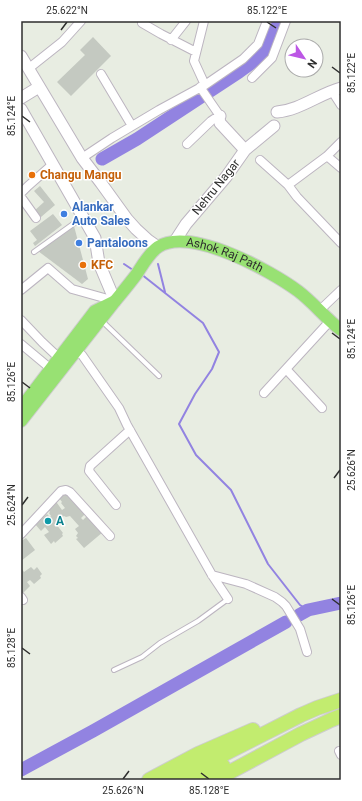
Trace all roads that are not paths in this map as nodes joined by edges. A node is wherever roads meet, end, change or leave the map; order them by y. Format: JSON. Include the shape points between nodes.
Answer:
{"nodes":[{"id":1,"x":81,"y":21,"type":"edge"},
{"id":2,"x":186,"y":21,"type":"edge"},
{"id":3,"x":204,"y":21,"type":"edge"},
{"id":4,"x":266,"y":21,"type":"edge"},
{"id":5,"x":284,"y":21,"type":"edge"},
{"id":6,"x":142,"y":23,"type":"dead end"},
{"id":7,"x":171,"y":40,"type":"junction"},
{"id":8,"x":196,"y":52,"type":"junction"},
{"id":9,"x":21,"y":56,"type":"edge"},
{"id":10,"x":28,"y":68,"type":"junction"},
{"id":11,"x":101,"y":74,"type":"dead end"},
{"id":12,"x":252,"y":78,"type":"dead end"},
{"id":13,"x":39,"y":87,"type":"junction"},
{"id":14,"x":337,"y":89,"type":"edge"},
{"id":15,"x":204,"y":91,"type":"junction"},
{"id":16,"x":21,"y":98,"type":"edge"},
{"id":17,"x":341,"y":105,"type":"edge"},
{"id":18,"x":21,"y":109,"type":"edge"},
{"id":19,"x":277,"y":112,"type":"dead end"},
{"id":20,"x":219,"y":117,"type":"junction"},
{"id":21,"x":132,"y":126,"type":"junction"},
{"id":22,"x":274,"y":126,"type":"dead end"},
{"id":23,"x":341,"y":142,"type":"edge"},
{"id":24,"x":187,"y":144,"type":"dead end"},
{"id":25,"x":245,"y":150,"type":"junction"},
{"id":26,"x":327,"y":156,"type":"junction"},
{"id":27,"x":82,"y":158,"type":"junction"},
{"id":28,"x":260,"y":160,"type":"dead end"},
{"id":29,"x":53,"y":164,"type":"junction"},
{"id":30,"x":341,"y":168,"type":"edge"},
{"id":31,"x":288,"y":185,"type":"junction"},
{"id":32,"x":21,"y":193,"type":"edge"},
{"id":33,"x":21,"y":197,"type":"edge"},
{"id":34,"x":83,"y":217,"type":"junction"},
{"id":35,"x":36,"y":218,"type":"dead end"},
{"id":36,"x":175,"y":241,"type":"junction"},
{"id":37,"x":341,"y":243,"type":"edge"},
{"id":38,"x":158,"y":247,"type":"junction"},
{"id":39,"x":34,"y":252,"type":"dead end"},
{"id":40,"x":21,"y":290,"type":"edge"},
{"id":41,"x":341,"y":290,"type":"edge"},
{"id":42,"x":115,"y":301,"type":"junction"},
{"id":43,"x":320,"y":310,"type":"junction"},
{"id":44,"x":21,"y":320,"type":"edge"},
{"id":45,"x":100,"y":320,"type":"junction"},
{"id":46,"x":330,"y":321,"type":"junction"},
{"id":47,"x":341,"y":330,"type":"edge"},
{"id":48,"x":21,"y":344,"type":"edge"},
{"id":49,"x":75,"y":351,"type":"junction"},
{"id":50,"x":59,"y":358,"type":"junction"},
{"id":51,"x":51,"y":368,"type":"junction"},
{"id":52,"x":286,"y":369,"type":"junction"},
{"id":53,"x":159,"y":376,"type":"dead end"},
{"id":54,"x":264,"y":393,"type":"dead end"},
{"id":55,"x":21,"y":408,"type":"edge"},
{"id":56,"x":322,"y":408,"type":"dead end"},
{"id":57,"x":21,"y":421,"type":"edge"},
{"id":58,"x":130,"y":430,"type":"junction"},
{"id":59,"x":116,"y":505,"type":"dead end"},
{"id":60,"x":21,"y":534,"type":"edge"},
{"id":61,"x":110,"y":536,"type":"dead end"},
{"id":62,"x":212,"y":575,"type":"junction"},
{"id":63,"x":228,"y":599,"type":"joint"},
{"id":64,"x":307,"y":652,"type":"dead end"},
{"id":65,"x":114,"y":670,"type":"dead end"},
{"id":66,"x":341,"y":700,"type":"edge"},
{"id":67,"x":301,"y":715,"type":"junction"},
{"id":68,"x":341,"y":716,"type":"edge"},
{"id":69,"x":149,"y":780,"type":"edge"},
{"id":70,"x":159,"y":780,"type":"edge"},
{"id":71,"x":173,"y":780,"type":"edge"},
{"id":72,"x":184,"y":780,"type":"edge"},
{"id":73,"x":195,"y":780,"type":"edge"},
{"id":74,"x":215,"y":780,"type":"edge"}],
"edges":[{"from":1,"to":10,"type":"street","via":[[62,42]]},
{"from":2,"to":7,"type":"street"},
{"from":3,"to":8,"type":"street"},
{"from":4,"to":15,"type":"street","via":[[258,44]]},
{"from":5,"to":12,"type":"street","via":[[272,58]]},
{"from":6,"to":7,"type":"street"},
{"from":7,"to":8,"type":"street"},
{"from":8,"to":15,"type":"street","via":[[194,61]]},
{"from":9,"to":10,"type":"main road"},
{"from":10,"to":13,"type":"main road"},
{"from":11,"to":21,"type":"street"},
{"from":13,"to":16,"type":"main road"},
{"from":13,"to":27,"type":"main road"},
{"from":14,"to":17,"type":"street"},
{"from":14,"to":19,"type":"main road","via":[[291,110]]},
{"from":15,"to":20,"type":"street"},
{"from":15,"to":21,"type":"street"},
{"from":18,"to":29,"type":"main road"},
{"from":20,"to":24,"type":"street","via":[[211,121]]},
{"from":20,"to":25,"type":"main road","name":"Nehru Nagar","via":[[220,123]]},
{"from":21,"to":27,"type":"street"},
{"from":22,"to":25,"type":"main road"},
{"from":23,"to":26,"type":"street"},
{"from":25,"to":36,"type":"main road","name":"Nehru Nagar"},
{"from":26,"to":30,"type":"street"},
{"from":26,"to":31,"type":"street"},
{"from":27,"to":38,"type":"main road","via":[[127,219]]},
{"from":28,"to":31,"type":"street"},
{"from":29,"to":32,"type":"street"},
{"from":29,"to":34,"type":"main road"},
{"from":31,"to":37,"type":"street","via":[[297,198]]},
{"from":33,"to":35,"type":"street"},
{"from":34,"to":39,"type":"lane"},
{"from":34,"to":42,"type":"main road","via":[[95,238],[99,263]]},
{"from":36,"to":38,"type":"main road","name":"Ashok Raj Path"},
{"from":36,"to":43,"type":"main road","name":"Ashok Raj Path","via":[[205,244],[241,258],[279,278]]},
{"from":38,"to":42,"type":"main road","name":"Ashok Raj Path"},
{"from":40,"to":42,"type":"street","via":[[48,268],[72,289]]},
{"from":41,"to":43,"type":"street"},
{"from":42,"to":45,"type":"main road","name":"Ashok Raj Path"},
{"from":42,"to":50,"type":"main road","name":"Ashok Raj Path","via":[[95,311]]},
{"from":43,"to":46,"type":"main road","name":"Ashok Raj Path"},
{"from":44,"to":50,"type":"street"},
{"from":45,"to":49,"type":"main road","name":"Ashok Raj Path"},
{"from":45,"to":53,"type":"lane"},
{"from":46,"to":47,"type":"main road","name":"Ashok Raj Path"},
{"from":46,"to":52,"type":"street"},
{"from":48,"to":51,"type":"street"},
{"from":49,"to":57,"type":"main road","name":"Ashok Raj Path"},
{"from":49,"to":58,"type":"street","via":[[82,355],[119,408]]},
{"from":50,"to":51,"type":"main road","name":"Ashok Raj Path"},
{"from":51,"to":55,"type":"main road","name":"Ashok Raj Path"},
{"from":52,"to":54,"type":"street"},
{"from":52,"to":56,"type":"street"},
{"from":58,"to":59,"type":"street","via":[[90,466],[89,470]]},
{"from":58,"to":62,"type":"street"},
{"from":60,"to":61,"type":"street","via":[[61,491],[66,490]]},
{"from":62,"to":63,"type":"street"},
{"from":62,"to":64,"type":"street","via":[[246,584],[276,597],[286,606],[300,629]]},
{"from":63,"to":65,"type":"lane","via":[[142,657]]},
{"from":66,"to":67,"type":"highway"},
{"from":67,"to":69,"type":"highway","via":[[266,724],[233,738]]},
{"from":67,"to":70,"type":"highway","via":[[262,730]]},
{"from":67,"to":71,"type":"highway"},
{"from":67,"to":72,"type":"highway"},
{"from":67,"to":73,"type":"highway","via":[[234,760]]},
{"from":68,"to":74,"type":"highway","via":[[301,734]]}]}
